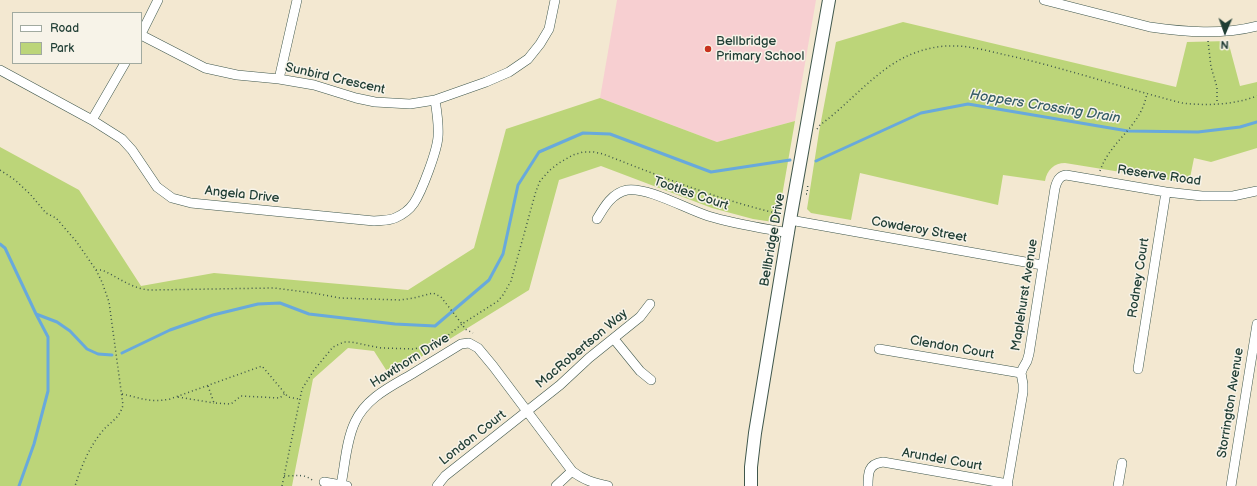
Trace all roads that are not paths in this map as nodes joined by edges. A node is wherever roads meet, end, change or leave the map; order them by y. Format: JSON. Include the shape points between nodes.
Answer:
{"nodes":[{"id":1,"x":158,"y":0,"type":"edge"},
{"id":2,"x":297,"y":0,"type":"edge"},
{"id":3,"x":555,"y":0,"type":"edge"},
{"id":4,"x":829,"y":0,"type":"edge"},
{"id":5,"x":1044,"y":0,"type":"edge"},
{"id":6,"x":1257,"y":26,"type":"edge"},
{"id":7,"x":142,"y":33,"type":"edge"},
{"id":8,"x":142,"y":36,"type":"edge"},
{"id":9,"x":124,"y":64,"type":"edge"},
{"id":10,"x":0,"y":70,"type":"edge"},
{"id":11,"x":279,"y":79,"type":"junction"},
{"id":12,"x":435,"y":100,"type":"junction"},
{"id":13,"x":92,"y":120,"type":"junction"},
{"id":14,"x":1059,"y":178,"type":"joint"},
{"id":15,"x":1257,"y":191,"type":"edge"},
{"id":16,"x":1166,"y":192,"type":"junction"},
{"id":17,"x":597,"y":219,"type":"dead end"},
{"id":18,"x":787,"y":222,"type":"junction"},
{"id":19,"x":1042,"y":265,"type":"junction"},
{"id":20,"x":650,"y":304,"type":"dead end"},
{"id":21,"x":1257,"y":329,"type":"edge"},
{"id":22,"x":614,"y":339,"type":"junction"},
{"id":23,"x":879,"y":349,"type":"dead end"},
{"id":24,"x":1138,"y":369,"type":"dead end"},
{"id":25,"x":1021,"y":373,"type":"junction"},
{"id":26,"x":651,"y":380,"type":"dead end"},
{"id":27,"x":527,"y":412,"type":"junction"},
{"id":28,"x":865,"y":459,"type":"dead end"},
{"id":29,"x":1122,"y":463,"type":"dead end"},
{"id":30,"x":873,"y":465,"type":"junction"},
{"id":31,"x":572,"y":471,"type":"junction"},
{"id":32,"x":320,"y":482,"type":"road end"},
{"id":33,"x":344,"y":485,"type":"edge"},
{"id":34,"x":1008,"y":485,"type":"edge"},
{"id":35,"x":437,"y":486,"type":"edge"},
{"id":36,"x":556,"y":486,"type":"edge"},
{"id":37,"x":608,"y":486,"type":"edge"},
{"id":38,"x":751,"y":486,"type":"edge"},
{"id":39,"x":868,"y":486,"type":"edge"},
{"id":40,"x":1118,"y":486,"type":"edge"},
{"id":41,"x":1231,"y":486,"type":"edge"}],
"edges":[{"from":1,"to":7,"type":"street"},
{"from":2,"to":11,"type":"street"},
{"from":3,"to":12,"type":"street","name":"Sunbird Crescent","via":[[549,29],[528,59],[509,72]]},
{"from":4,"to":18,"type":"street","name":"Bellbridge Drive","via":[[796,193]]},
{"from":5,"to":6,"type":"street","via":[[1150,27],[1190,32],[1241,30]]},
{"from":8,"to":11,"type":"street","name":"Sunbird Crescent","via":[[205,68],[237,75]]},
{"from":9,"to":13,"type":"street"},
{"from":10,"to":13,"type":"street","name":"Angela Drive"},
{"from":11,"to":12,"type":"street","name":"Sunbird Crescent","via":[[314,85],[375,102],[410,104]]},
{"from":12,"to":13,"type":"street","name":"Angela Drive","via":[[438,138],[434,156],[420,191],[405,212],[394,218],[374,221],[191,203],[172,198],[157,187],[122,138]]},
{"from":14,"to":16,"type":"street","name":"Reserve Road","via":[[1066,175]]},
{"from":14,"to":19,"type":"street","name":"Maplehurst Avenue"},
{"from":15,"to":16,"type":"street","name":"Reserve Road","via":[[1233,196]]},
{"from":16,"to":24,"type":"street","name":"Rodney Court"},
{"from":17,"to":18,"type":"street","name":"Tootles Court","via":[[617,194],[626,190],[637,190],[708,216],[744,225]]},
{"from":18,"to":19,"type":"street","name":"Cowderoy Street"},
{"from":18,"to":38,"type":"street","name":"Bellbridge Drive","via":[[755,433]]},
{"from":19,"to":25,"type":"street","name":"Maplehurst Avenue","via":[[1029,354]]},
{"from":20,"to":22,"type":"street","name":"MacRobertson Way","via":[[640,317]]},
{"from":21,"to":41,"type":"street","name":"Storrington Avenue"},
{"from":22,"to":26,"type":"street","via":[[640,371]]},
{"from":22,"to":27,"type":"street","name":"MacRobertson Way"},
{"from":23,"to":25,"type":"street","name":"Clendon Court"},
{"from":25,"to":34,"type":"street","name":"Maplehurst Avenue","via":[[1023,392]]},
{"from":27,"to":31,"type":"street","name":"Hawthorn Drive"},
{"from":27,"to":33,"type":"street","name":"Hawthorn Drive","via":[[478,348],[465,343],[380,393],[360,412],[350,435]]},
{"from":27,"to":35,"type":"street","name":"London Court","via":[[445,476]]},
{"from":28,"to":30,"type":"street"},
{"from":29,"to":40,"type":"street"},
{"from":30,"to":34,"type":"street","name":"Arundel Court","via":[[883,462]]},
{"from":30,"to":39,"type":"street","via":[[869,472]]},
{"from":31,"to":36,"type":"street"},
{"from":31,"to":37,"type":"street","name":"Hawthorn Drive","via":[[581,478]]},
{"from":32,"to":33,"type":"street","name":"Hawthorn Drive"}]}
